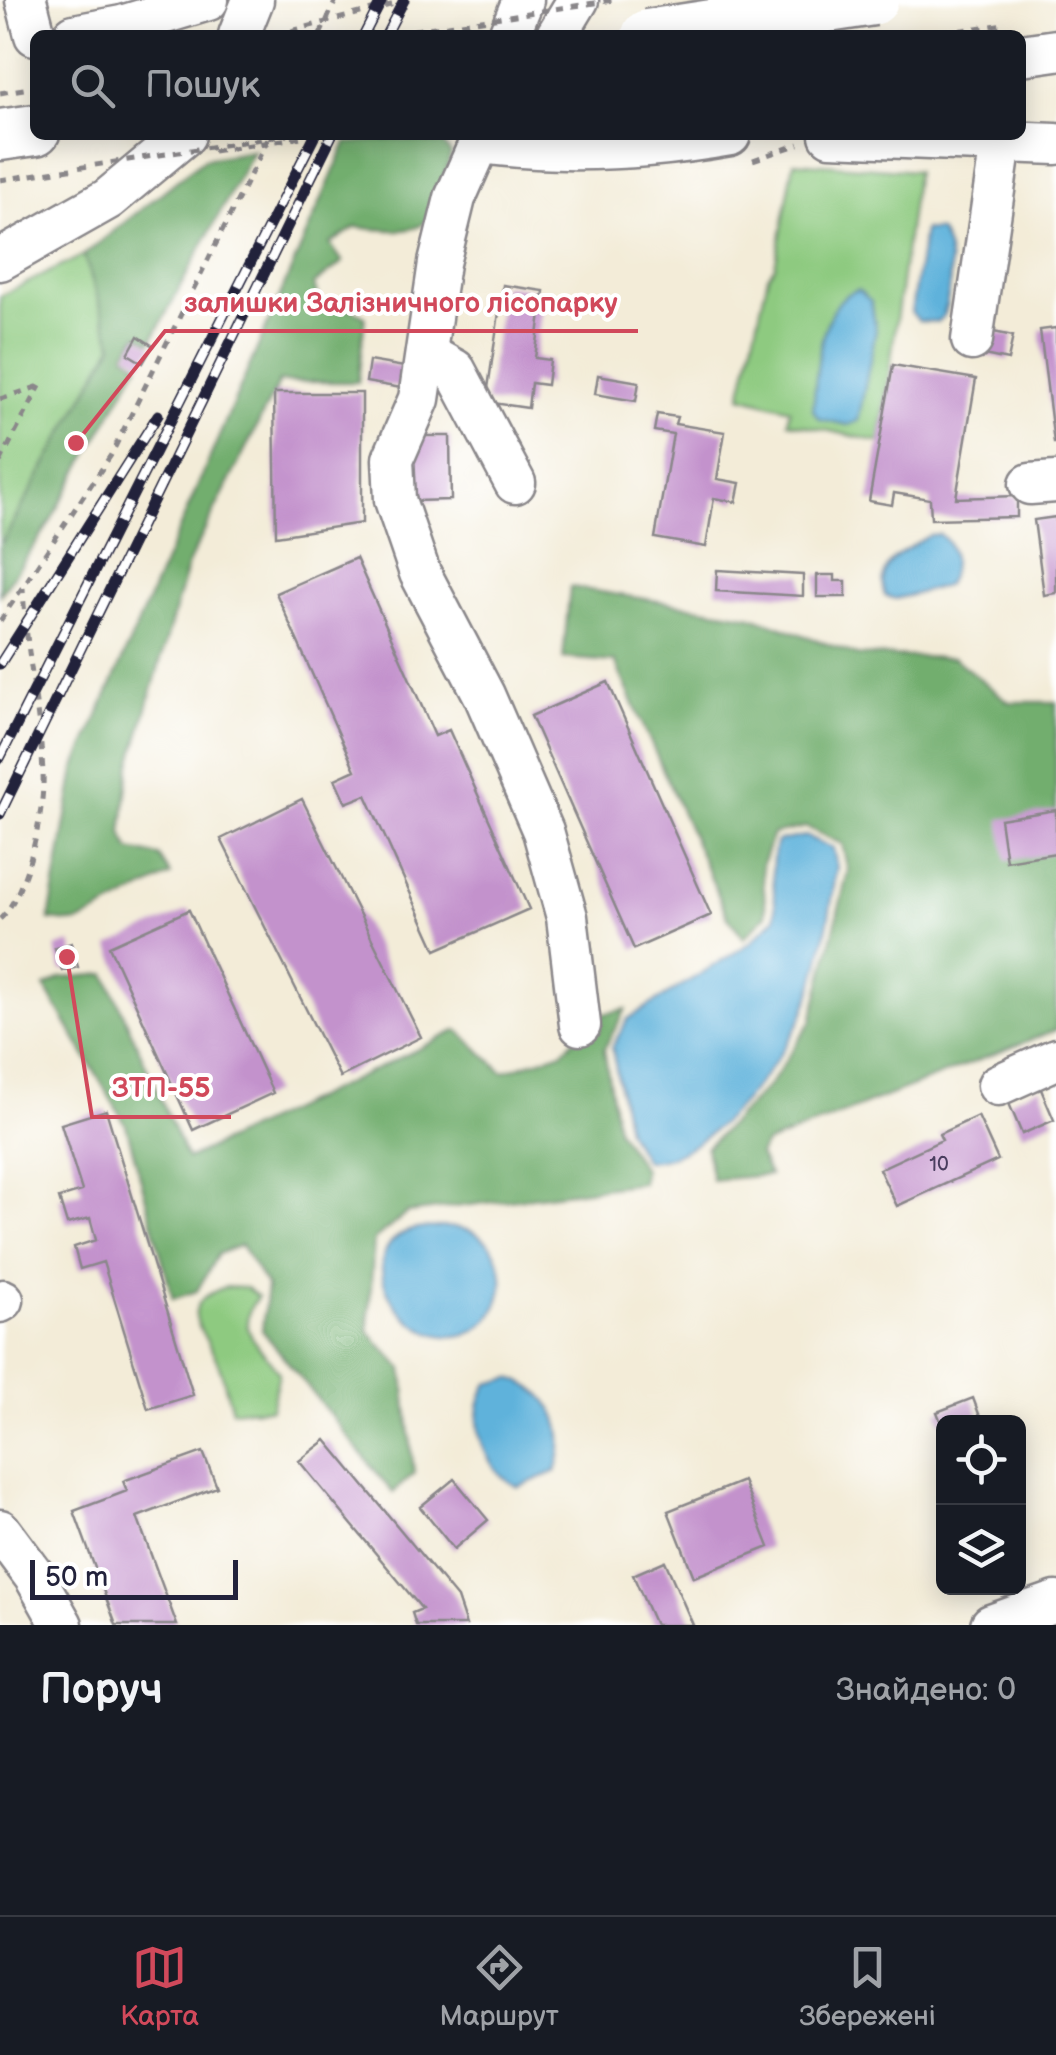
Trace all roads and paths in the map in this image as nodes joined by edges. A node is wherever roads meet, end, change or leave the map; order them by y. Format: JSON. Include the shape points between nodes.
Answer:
{"nodes":[{"id":1,"x":26,"y":0,"type":"edge"},
{"id":2,"x":208,"y":0,"type":"edge"},
{"id":3,"x":221,"y":0,"type":"edge"},
{"id":4,"x":252,"y":0,"type":"edge"},
{"id":5,"x":336,"y":0,"type":"edge"},
{"id":6,"x":410,"y":0,"type":"edge"},
{"id":7,"x":523,"y":0,"type":"edge"},
{"id":8,"x":578,"y":0,"type":"edge"},
{"id":9,"x":614,"y":0,"type":"edge"},
{"id":10,"x":873,"y":0,"type":"edge"},
{"id":11,"x":326,"y":22,"type":"junction"},
{"id":12,"x":33,"y":30,"type":"edge"},
{"id":13,"x":101,"y":30,"type":"edge"},
{"id":14,"x":203,"y":30,"type":"edge"},
{"id":15,"x":240,"y":30,"type":"edge"},
{"id":16,"x":295,"y":30,"type":"edge"},
{"id":17,"x":322,"y":30,"type":"edge"},
{"id":18,"x":415,"y":30,"type":"edge"},
{"id":19,"x":511,"y":30,"type":"edge"},
{"id":20,"x":560,"y":30,"type":"edge"},
{"id":21,"x":679,"y":30,"type":"edge"},
{"id":22,"x":30,"y":39,"type":"edge"},
{"id":23,"x":1026,"y":40,"type":"edge"},
{"id":24,"x":0,"y":48,"type":"edge"},
{"id":25,"x":1056,"y":50,"type":"edge"},
{"id":26,"x":30,"y":88,"type":"edge"},
{"id":27,"x":0,"y":93,"type":"edge"},
{"id":28,"x":30,"y":131,"type":"edge"},
{"id":29,"x":0,"y":135,"type":"edge"},
{"id":30,"x":140,"y":140,"type":"edge"},
{"id":31,"x":255,"y":140,"type":"edge"},
{"id":32,"x":268,"y":140,"type":"edge"},
{"id":33,"x":284,"y":140,"type":"edge"},
{"id":34,"x":482,"y":140,"type":"edge"},
{"id":35,"x":487,"y":140,"type":"edge"},
{"id":36,"x":570,"y":140,"type":"edge"},
{"id":37,"x":696,"y":140,"type":"edge"},
{"id":38,"x":937,"y":140,"type":"edge"},
{"id":39,"x":266,"y":143,"type":"junction"},
{"id":40,"x":1001,"y":143,"type":"junction"},
{"id":41,"x":1056,"y":144,"type":"edge"},
{"id":42,"x":189,"y":145,"type":"edge"},
{"id":43,"x":0,"y":180,"type":"edge"},
{"id":44,"x":108,"y":198,"type":"junction"},
{"id":45,"x":0,"y":260,"type":"edge"},
{"id":46,"x":972,"y":340,"type":"dead end"},
{"id":47,"x":426,"y":354,"type":"junction"},
{"id":48,"x":0,"y":399,"type":"edge"},
{"id":49,"x":0,"y":462,"type":"edge"},
{"id":50,"x":515,"y":484,"type":"dead end"},
{"id":51,"x":23,"y":587,"type":"junction"},
{"id":52,"x":0,"y":621,"type":"edge"},
{"id":53,"x":0,"y":919,"type":"edge"},
{"id":54,"x":580,"y":1025,"type":"dead end"},
{"id":55,"x":1056,"y":1059,"type":"edge"},
{"id":56,"x":998,"y":1084,"type":"dead end"},
{"id":57,"x":0,"y":1530,"type":"edge"},
{"id":58,"x":1056,"y":1602,"type":"edge"},
{"id":59,"x":62,"y":1625,"type":"edge"},
{"id":60,"x":991,"y":1625,"type":"edge"}],
"edges":[{"from":1,"to":12,"type":"street"},
{"from":2,"to":13,"type":"street"},
{"from":3,"to":14,"type":"street"},
{"from":4,"to":15,"type":"street"},
{"from":5,"to":11,"type":"path"},
{"from":6,"to":11,"type":"path"},
{"from":7,"to":19,"type":"street"},
{"from":8,"to":20,"type":"street"},
{"from":9,"to":18,"type":"path","bridge":true},
{"from":10,"to":21,"type":"main road","bridge":true},
{"from":11,"to":16,"type":"path"},
{"from":11,"to":17,"type":"path"},
{"from":22,"to":24,"type":"street"},
{"from":23,"to":25,"type":"street"},
{"from":26,"to":27,"type":"path"},
{"from":28,"to":29,"type":"main road"},
{"from":30,"to":44,"type":"street"},
{"from":31,"to":43,"type":"path","bridge":true},
{"from":32,"to":39,"type":"path"},
{"from":33,"to":39,"type":"path"},
{"from":34,"to":47,"type":"street","via":[[455,198]]},
{"from":35,"to":36,"type":"street","via":[[529,148]]},
{"from":36,"to":37,"type":"street","via":[[634,149]]},
{"from":38,"to":40,"type":"street"},
{"from":39,"to":42,"type":"path"},
{"from":39,"to":51,"type":"path","via":[[110,455]]},
{"from":40,"to":41,"type":"street"},
{"from":40,"to":46,"type":"street"},
{"from":42,"to":44,"type":"street"},
{"from":44,"to":45,"type":"street"},
{"from":47,"to":50,"type":"street","via":[[455,370]]},
{"from":47,"to":54,"type":"street","via":[[419,400],[393,459],[399,519],[542,831],[566,916]]},
{"from":48,"to":49,"type":"path","via":[[40,386]]},
{"from":51,"to":52,"type":"path"},
{"from":51,"to":53,"type":"path","via":[[44,776],[32,854],[12,908]]},
{"from":55,"to":56,"type":"street"},
{"from":57,"to":59,"type":"street"},
{"from":58,"to":60,"type":"street"}]}
